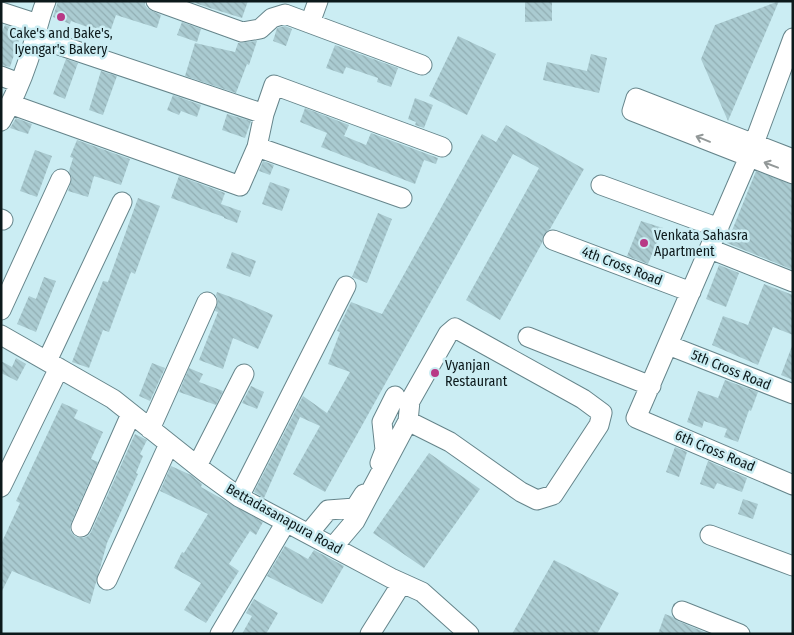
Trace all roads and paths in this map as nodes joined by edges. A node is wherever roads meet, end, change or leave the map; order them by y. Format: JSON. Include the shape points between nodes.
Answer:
{"nodes":[{"id":1,"x":46,"y":1,"type":"edge"},
{"id":2,"x":156,"y":1,"type":"edge"},
{"id":3,"x":318,"y":1,"type":"edge"},
{"id":4,"x":1,"y":12,"type":"edge"},
{"id":5,"x":310,"y":23,"type":"junction"},
{"id":6,"x":36,"y":30,"type":"junction"},
{"id":7,"x":793,"y":38,"type":"edge"},
{"id":8,"x":422,"y":66,"type":"dead end"},
{"id":9,"x":1,"y":76,"type":"edge"},
{"id":10,"x":786,"y":76,"type":"edge"},
{"id":11,"x":19,"y":83,"type":"junction"},
{"id":12,"x":10,"y":104,"type":"junction"},
{"id":13,"x":264,"y":114,"type":"junction"},
{"id":14,"x":1,"y":121,"type":"edge"},
{"id":15,"x":257,"y":147,"type":"junction"},
{"id":16,"x":442,"y":147,"type":"dead end"},
{"id":17,"x":751,"y":150,"type":"junction"},
{"id":18,"x":793,"y":159,"type":"edge"},
{"id":19,"x":793,"y":174,"type":"edge"},
{"id":20,"x":61,"y":179,"type":"dead end"},
{"id":21,"x":601,"y":185,"type":"dead end"},
{"id":22,"x":402,"y":198,"type":"dead end"},
{"id":23,"x":122,"y":202,"type":"dead end"},
{"id":24,"x":718,"y":228,"type":"junction"},
{"id":25,"x":553,"y":240,"type":"dead end"},
{"id":26,"x":710,"y":249,"type":"junction"},
{"id":27,"x":793,"y":282,"type":"edge"},
{"id":28,"x":346,"y":286,"type":"dead end"},
{"id":29,"x":691,"y":292,"type":"junction"},
{"id":30,"x":207,"y":302,"type":"dead end"},
{"id":31,"x":1,"y":310,"type":"edge"},
{"id":32,"x":1,"y":335,"type":"edge"},
{"id":33,"x":528,"y":337,"type":"dead end"},
{"id":34,"x":668,"y":345,"type":"junction"},
{"id":35,"x":53,"y":365,"type":"junction"},
{"id":36,"x":244,"y":374,"type":"dead end"},
{"id":37,"x":651,"y":386,"type":"junction"},
{"id":38,"x":793,"y":394,"type":"edge"},
{"id":39,"x":395,"y":396,"type":"dead end"},
{"id":40,"x":131,"y":414,"type":"junction"},
{"id":41,"x":408,"y":421,"type":"junction"},
{"id":42,"x":150,"y":429,"type":"junction"},
{"id":43,"x":169,"y":444,"type":"junction"},
{"id":44,"x":197,"y":466,"type":"junction"},
{"id":45,"x":793,"y":485,"type":"edge"},
{"id":46,"x":1,"y":487,"type":"edge"},
{"id":47,"x":239,"y":497,"type":"junction"},
{"id":48,"x":286,"y":522,"type":"junction"},
{"id":49,"x":81,"y":527,"type":"dead end"},
{"id":50,"x":310,"y":533,"type":"junction"},
{"id":51,"x":710,"y":534,"type":"dead end"},
{"id":52,"x":333,"y":547,"type":"junction"},
{"id":53,"x":793,"y":566,"type":"edge"},
{"id":54,"x":107,"y":580,"type":"dead end"},
{"id":55,"x":402,"y":583,"type":"junction"},
{"id":56,"x":682,"y":611,"type":"dead end"},
{"id":57,"x":220,"y":634,"type":"edge"},
{"id":58,"x":370,"y":634,"type":"edge"},
{"id":59,"x":469,"y":634,"type":"edge"},
{"id":60,"x":740,"y":634,"type":"edge"}],
"edges":[{"from":1,"to":6,"type":"street"},
{"from":2,"to":5,"type":"street","via":[[242,32],[260,29],[272,18],[285,14]]},
{"from":3,"to":5,"type":"street"},
{"from":4,"to":6,"type":"street"},
{"from":5,"to":8,"type":"street"},
{"from":6,"to":11,"type":"street"},
{"from":6,"to":13,"type":"street"},
{"from":7,"to":10,"type":"street"},
{"from":9,"to":11,"type":"street"},
{"from":10,"to":17,"type":"street"},
{"from":11,"to":12,"type":"street"},
{"from":12,"to":14,"type":"street"},
{"from":12,"to":15,"type":"street","via":[[240,186]]},
{"from":13,"to":15,"type":"street"},
{"from":13,"to":16,"type":"street","via":[[274,85]]},
{"from":15,"to":22,"type":"street"},
{"from":17,"to":17,"type":"street","one_way":true,"via":[[632,111],[636,98]]},
{"from":17,"to":18,"type":"street"},
{"from":19,"to":17,"type":"street","one_way":true},
{"from":17,"to":24,"type":"street"},
{"from":20,"to":31,"type":"street"},
{"from":21,"to":24,"type":"street"},
{"from":23,"to":35,"type":"street"},
{"from":24,"to":26,"type":"street"},
{"from":25,"to":29,"type":"street","name":"4th Cross Road"},
{"from":26,"to":27,"type":"street"},
{"from":26,"to":29,"type":"street"},
{"from":28,"to":47,"type":"street"},
{"from":29,"to":34,"type":"street"},
{"from":30,"to":42,"type":"street"},
{"from":32,"to":35,"type":"street","name":"Bettadasanapura Road"},
{"from":33,"to":37,"type":"street"},
{"from":34,"to":37,"type":"street"},
{"from":34,"to":38,"type":"street","name":"5th Cross Road"},
{"from":35,"to":40,"type":"street","name":"Bettadasanapura Road","via":[[113,399]]},
{"from":35,"to":46,"type":"street"},
{"from":36,"to":44,"type":"street"},
{"from":37,"to":45,"type":"street","name":"6th Cross Road","via":[[636,418]]},
{"from":39,"to":50,"type":"street","via":[[382,422],[385,450],[367,490],[355,508],[328,510]]},
{"from":40,"to":42,"type":"street","name":"Bettadasanapura Road"},
{"from":40,"to":49,"type":"street"},
{"from":41,"to":41,"type":"street","via":[[410,402],[448,334],[455,328],[602,413],[599,425],[553,495],[537,500],[450,442]]},
{"from":41,"to":52,"type":"street","via":[[355,521]]},
{"from":42,"to":43,"type":"street","name":"Bettadasanapura Road"},
{"from":43,"to":44,"type":"street","name":"Bettadasanapura Road"},
{"from":43,"to":54,"type":"street"},
{"from":44,"to":47,"type":"street","name":"Bettadasanapura Road"},
{"from":47,"to":48,"type":"street","name":"Bettadasanapura Road"},
{"from":48,"to":50,"type":"street","name":"Bettadasanapura Road"},
{"from":48,"to":57,"type":"street"},
{"from":50,"to":52,"type":"street","name":"Bettadasanapura Road"},
{"from":51,"to":53,"type":"street"},
{"from":52,"to":55,"type":"street","name":"Bettadasanapura Road"},
{"from":55,"to":58,"type":"street"},
{"from":55,"to":59,"type":"street","name":"Bettadasanapura Road","via":[[422,592]]},
{"from":56,"to":60,"type":"street"}]}
